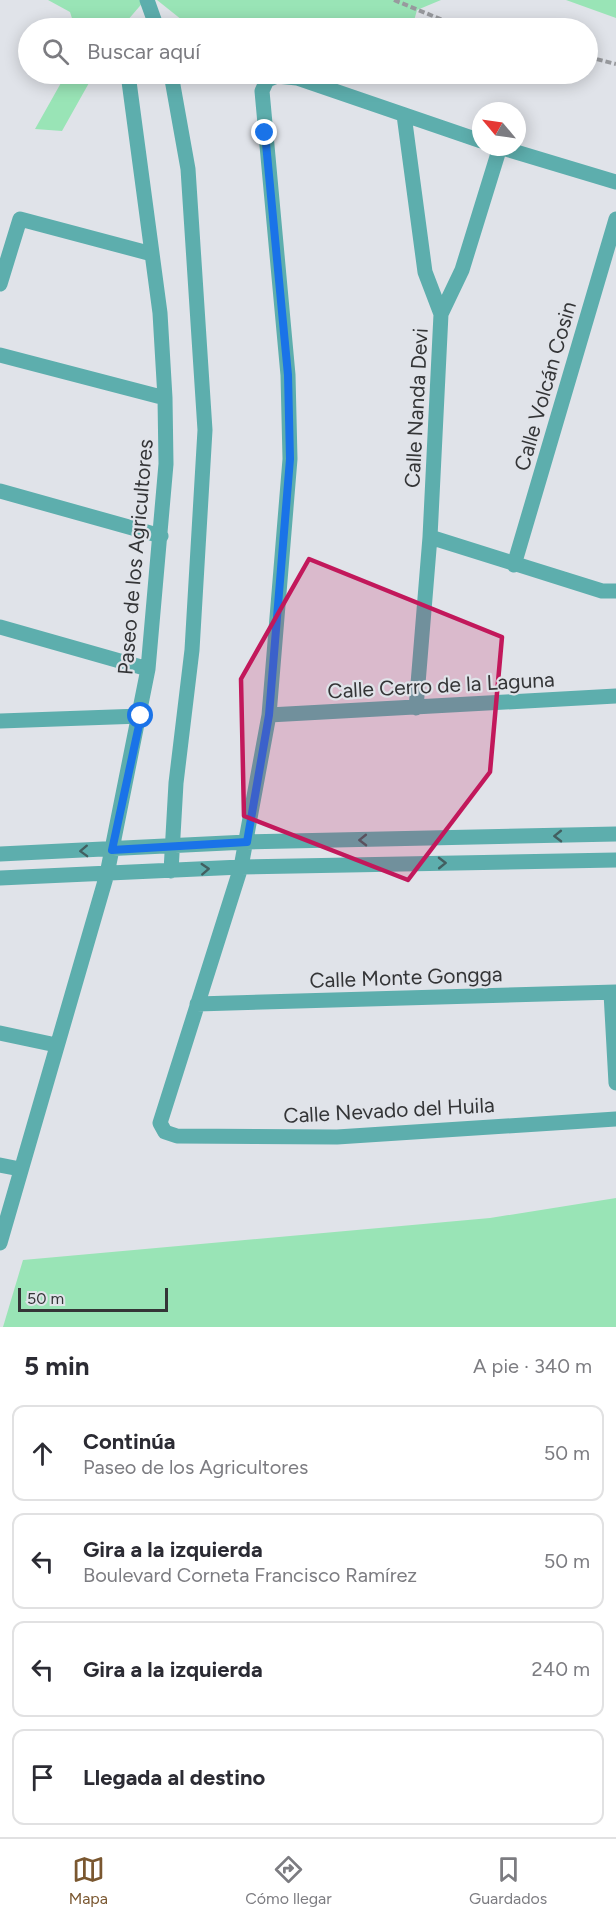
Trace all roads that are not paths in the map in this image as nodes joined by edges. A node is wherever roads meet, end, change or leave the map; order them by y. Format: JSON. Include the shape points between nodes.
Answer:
{"nodes":[{"id":1,"x":147,"y":0,"type":"edge"},
{"id":2,"x":153,"y":18,"type":"edge"},
{"id":3,"x":129,"y":84,"type":"edge"},
{"id":4,"x":173,"y":84,"type":"edge"},
{"id":5,"x":265,"y":84,"type":"edge"},
{"id":6,"x":314,"y":84,"type":"edge"},
{"id":7,"x":404,"y":115,"type":"junction"},
{"id":8,"x":472,"y":138,"type":"edge"},
{"id":9,"x":526,"y":155,"type":"edge"},
{"id":10,"x":497,"y":156,"type":"edge"},
{"id":11,"x":616,"y":182,"type":"edge"},
{"id":12,"x":616,"y":219,"type":"edge"},
{"id":13,"x":152,"y":254,"type":"junction"},
{"id":14,"x":0,"y":284,"type":"edge"},
{"id":15,"x":441,"y":314,"type":"junction"},
{"id":16,"x":0,"y":355,"type":"edge"},
{"id":17,"x":165,"y":398,"type":"junction"},
{"id":18,"x":0,"y":491,"type":"edge"},
{"id":19,"x":161,"y":536,"type":"junction"},
{"id":20,"x":430,"y":537,"type":"junction"},
{"id":21,"x":514,"y":565,"type":"junction"},
{"id":22,"x":616,"y":591,"type":"edge"},
{"id":23,"x":0,"y":627,"type":"edge"},
{"id":24,"x":148,"y":669,"type":"junction"},
{"id":25,"x":616,"y":696,"type":"edge"},
{"id":26,"x":416,"y":708,"type":"junction"},
{"id":27,"x":269,"y":715,"type":"junction"},
{"id":28,"x":141,"y":716,"type":"junction"},
{"id":29,"x":0,"y":721,"type":"edge"},
{"id":30,"x":616,"y":834,"type":"edge"},
{"id":31,"x":247,"y":842,"type":"junction"},
{"id":32,"x":172,"y":847,"type":"junction"},
{"id":33,"x":112,"y":850,"type":"junction"},
{"id":34,"x":0,"y":854,"type":"edge"},
{"id":35,"x":616,"y":860,"type":"edge"},
{"id":36,"x":241,"y":867,"type":"junction"},
{"id":37,"x":171,"y":871,"type":"junction"},
{"id":38,"x":107,"y":874,"type":"junction"},
{"id":39,"x":0,"y":878,"type":"edge"},
{"id":40,"x":613,"y":992,"type":"edge"},
{"id":41,"x":197,"y":1004,"type":"junction"},
{"id":42,"x":0,"y":1033,"type":"edge"},
{"id":43,"x":56,"y":1045,"type":"junction"},
{"id":44,"x":616,"y":1083,"type":"edge"},
{"id":45,"x":616,"y":1119,"type":"edge"},
{"id":46,"x":0,"y":1165,"type":"edge"},
{"id":47,"x":20,"y":1169,"type":"junction"},
{"id":48,"x":0,"y":1242,"type":"edge"}],
"edges":[{"from":1,"to":2,"type":"street"},
{"from":3,"to":13,"type":"street","name":"Paseo de los Agricultores"},
{"from":4,"to":32,"type":"street","via":[[188,169],[205,430],[192,650]]},
{"from":5,"to":27,"type":"street","via":[[262,91],[288,375],[290,459]]},
{"from":6,"to":7,"type":"street"},
{"from":7,"to":8,"type":"street"},
{"from":7,"to":15,"type":"street","name":"Calle Nanda Devi","via":[[425,272]]},
{"from":9,"to":11,"type":"street"},
{"from":10,"to":15,"type":"street","via":[[462,270]]},
{"from":12,"to":21,"type":"street","name":"Calle Volcán Cosin"},
{"from":13,"to":14,"type":"street","via":[[20,219]]},
{"from":13,"to":17,"type":"street","name":"Paseo de los Agricultores"},
{"from":15,"to":20,"type":"street","name":"Calle Nanda Devi"},
{"from":16,"to":17,"type":"street"},
{"from":17,"to":19,"type":"street","name":"Paseo de los Agricultores"},
{"from":18,"to":19,"type":"street"},
{"from":19,"to":24,"type":"street","name":"Paseo de los Agricultores"},
{"from":20,"to":21,"type":"street"},
{"from":20,"to":26,"type":"street","name":"Calle Nanda Devi"},
{"from":21,"to":22,"type":"street","via":[[602,591]]},
{"from":23,"to":24,"type":"street"},
{"from":24,"to":28,"type":"street","name":"Paseo de los Agricultores"},
{"from":25,"to":26,"type":"street","name":"Calle Cerro de la Laguna"},
{"from":26,"to":27,"type":"street","name":"Calle Cerro de la Laguna"},
{"from":27,"to":31,"type":"street"},
{"from":28,"to":29,"type":"street"},
{"from":28,"to":33,"type":"street","name":"Paseo de los Agricultores"},
{"from":30,"to":31,"type":"street","one_way":true},
{"from":31,"to":32,"type":"street"},
{"from":31,"to":36,"type":"street"},
{"from":32,"to":33,"type":"street"},
{"from":32,"to":37,"type":"street"},
{"from":33,"to":34,"type":"street","one_way":true},
{"from":33,"to":38,"type":"street","name":"Paseo de los Agricultores"},
{"from":36,"to":35,"type":"street","one_way":true},
{"from":37,"to":36,"type":"street","one_way":true},
{"from":36,"to":41,"type":"street"},
{"from":37,"to":38,"type":"street"},
{"from":38,"to":39,"type":"street"},
{"from":38,"to":43,"type":"street","name":"Paseo de los Agricultores"},
{"from":40,"to":41,"type":"street","name":"Calle Monte Gongga"},
{"from":40,"to":44,"type":"street"},
{"from":41,"to":45,"type":"street","name":"Calle Nevado del Huila","via":[[160,1123],[165,1132],[177,1136],[337,1137]]},
{"from":42,"to":43,"type":"street"},
{"from":43,"to":47,"type":"street","name":"Paseo de los Agricultores"},
{"from":46,"to":47,"type":"street"},
{"from":47,"to":48,"type":"street","name":"Paseo de los Agricultores"}]}
